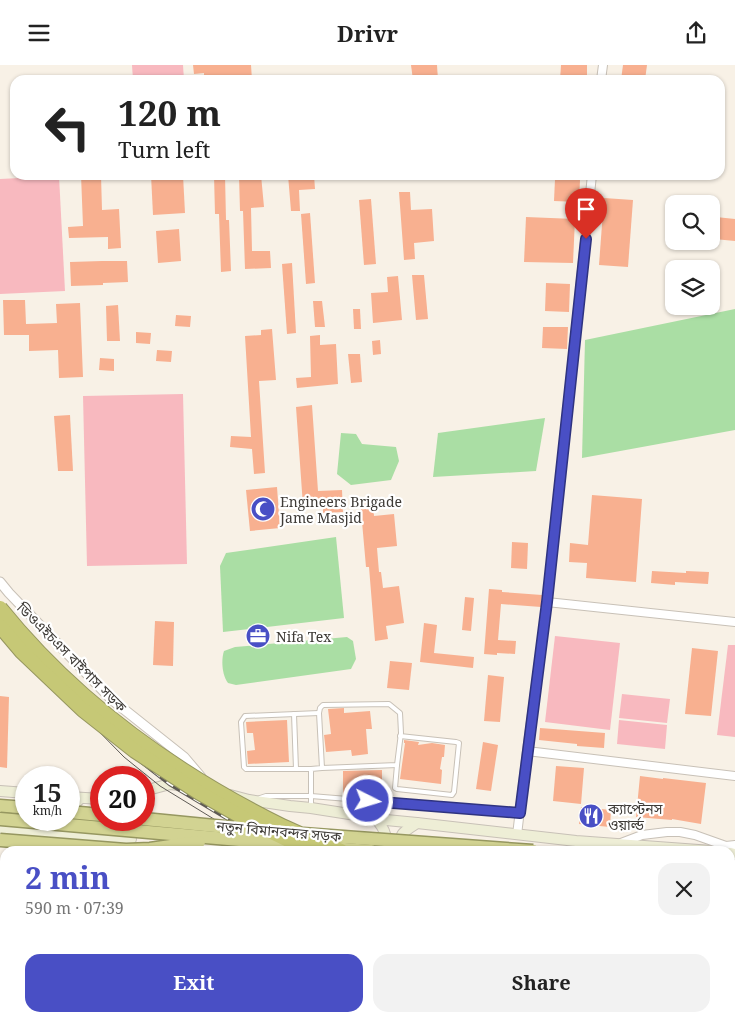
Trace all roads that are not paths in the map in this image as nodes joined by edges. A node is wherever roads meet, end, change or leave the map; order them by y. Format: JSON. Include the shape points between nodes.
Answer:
{"nodes":[{"id":1,"x":591,"y":180,"type":"edge"},
{"id":2,"x":0,"y":582,"type":"edge"},
{"id":3,"x":547,"y":602,"type":"junction"},
{"id":4,"x":0,"y":608,"type":"edge"},
{"id":5,"x":735,"y":622,"type":"edge"},
{"id":6,"x":0,"y":626,"type":"edge"},
{"id":7,"x":319,"y":713,"type":"junction"},
{"id":8,"x":294,"y":714,"type":"junction"},
{"id":9,"x":400,"y":736,"type":"junction"},
{"id":10,"x":528,"y":751,"type":"junction"},
{"id":11,"x":397,"y":765,"type":"junction"},
{"id":12,"x":322,"y":768,"type":"junction"},
{"id":13,"x":296,"y":769,"type":"junction"},
{"id":14,"x":312,"y":769,"type":"junction"},
{"id":15,"x":735,"y":777,"type":"edge"},
{"id":16,"x":155,"y":788,"type":"edge"},
{"id":17,"x":213,"y":790,"type":"junction"},
{"id":18,"x":0,"y":791,"type":"edge"},
{"id":19,"x":15,"y":792,"type":"edge"},
{"id":20,"x":312,"y":797,"type":"junction"},
{"id":21,"x":82,"y":798,"type":"joint"},
{"id":22,"x":90,"y":798,"type":"edge"},
{"id":23,"x":249,"y":800,"type":"junction"},
{"id":24,"x":0,"y":806,"type":"edge"},
{"id":25,"x":15,"y":807,"type":"edge"},
{"id":26,"x":311,"y":808,"type":"junction"},
{"id":27,"x":520,"y":813,"type":"junction"},
{"id":28,"x":155,"y":816,"type":"edge"},
{"id":29,"x":0,"y":819,"type":"edge"},
{"id":30,"x":376,"y":819,"type":"junction"},
{"id":31,"x":155,"y":820,"type":"edge"},
{"id":32,"x":417,"y":823,"type":"junction"},
{"id":33,"x":0,"y":828,"type":"edge"},
{"id":34,"x":129,"y":831,"type":"edge"},
{"id":35,"x":489,"y":831,"type":"junction"},
{"id":36,"x":50,"y":832,"type":"joint"},
{"id":37,"x":79,"y":835,"type":"junction"},
{"id":38,"x":517,"y":835,"type":"junction"},
{"id":39,"x":131,"y":839,"type":"junction"},
{"id":40,"x":190,"y":839,"type":"junction"},
{"id":41,"x":219,"y":839,"type":"junction"},
{"id":42,"x":0,"y":840,"type":"edge"},
{"id":43,"x":617,"y":844,"type":"junction"},
{"id":44,"x":76,"y":846,"type":"edge"},
{"id":45,"x":136,"y":846,"type":"edge"},
{"id":46,"x":171,"y":846,"type":"edge"},
{"id":47,"x":191,"y":846,"type":"edge"},
{"id":48,"x":195,"y":846,"type":"edge"},
{"id":49,"x":301,"y":846,"type":"edge"},
{"id":50,"x":308,"y":846,"type":"edge"},
{"id":51,"x":329,"y":846,"type":"edge"},
{"id":52,"x":385,"y":846,"type":"edge"},
{"id":53,"x":401,"y":846,"type":"edge"},
{"id":54,"x":466,"y":846,"type":"edge"},
{"id":55,"x":488,"y":846,"type":"edge"},
{"id":56,"x":644,"y":846,"type":"edge"},
{"id":57,"x":721,"y":846,"type":"edge"}],
"edges":[{"from":1,"to":3,"type":"street"},
{"from":2,"to":17,"type":"street","name":"ডিওএইচএস বাইপাস সড়ক","via":[[111,699],[184,757]]},
{"from":3,"to":5,"type":"street"},
{"from":3,"to":10,"type":"street"},
{"from":4,"to":51,"type":"highway","bridge":true,"via":[[47,661],[141,741],[234,801]]},
{"from":6,"to":49,"type":"highway","bridge":true,"via":[[22,652],[83,710],[135,751],[198,792]]},
{"from":7,"to":8,"type":"lane"},
{"from":7,"to":9,"type":"lane","via":[[323,705],[389,704],[400,713]]},
{"from":7,"to":12,"type":"lane"},
{"from":8,"to":13,"type":"lane"},
{"from":8,"to":13,"type":"lane","via":[[245,716],[241,721],[246,769]]},
{"from":9,"to":11,"type":"lane"},
{"from":9,"to":11,"type":"lane","via":[[459,743],[454,792],[452,795],[397,789]]},
{"from":10,"to":15,"type":"street"},
{"from":10,"to":27,"type":"street"},
{"from":11,"to":12,"type":"lane"},
{"from":12,"to":14,"type":"lane"},
{"from":13,"to":14,"type":"lane"},
{"from":14,"to":20,"type":"lane"},
{"from":16,"to":17,"type":"main road","via":[[170,784]]},
{"from":17,"to":23,"type":"main road"},
{"from":18,"to":19,"type":"main road"},
{"from":20,"to":23,"type":"lane","via":[[266,796]]},
{"from":20,"to":26,"type":"lane"},
{"from":20,"to":27,"type":"lane"},
{"from":21,"to":22,"type":"main road"},
{"from":21,"to":37,"type":"main road","via":[[74,803],[70,821]]},
{"from":23,"to":26,"type":"main road"},
{"from":24,"to":25,"type":"highway"},
{"from":26,"to":30,"type":"main road"},
{"from":27,"to":38,"type":"street"},
{"from":28,"to":40,"type":"main road","via":[[179,823]]},
{"from":29,"to":41,"type":"highway","name":"নতুন বিমানবন্দর সড়ক","bridge":true},
{"from":30,"to":32,"type":"main road"},
{"from":30,"to":52,"type":"main road","via":[[385,831]]},
{"from":31,"to":54,"type":"highway","name":"নতুন বিমানবন্দর সড়ক","bridge":true},
{"from":32,"to":35,"type":"main road"},
{"from":32,"to":53,"type":"main road","via":[[402,834]]},
{"from":33,"to":36,"type":"main road"},
{"from":34,"to":39,"type":"main road"},
{"from":35,"to":38,"type":"main road"},
{"from":35,"to":55,"type":"main road"},
{"from":36,"to":37,"type":"main road"},
{"from":37,"to":39,"type":"main road"},
{"from":38,"to":43,"type":"main road"},
{"from":39,"to":45,"type":"main road"},
{"from":40,"to":47,"type":"main road"},
{"from":40,"to":48,"type":"main road"},
{"from":41,"to":46,"type":"highway","bridge":true},
{"from":41,"to":50,"type":"highway","name":"নতুন বিমানবন্দর সড়ক","bridge":true},
{"from":42,"to":44,"type":"highway","bridge":true},
{"from":43,"to":56,"type":"main road"},
{"from":43,"to":57,"type":"street","via":[[642,835],[680,832],[710,839]]}]}
